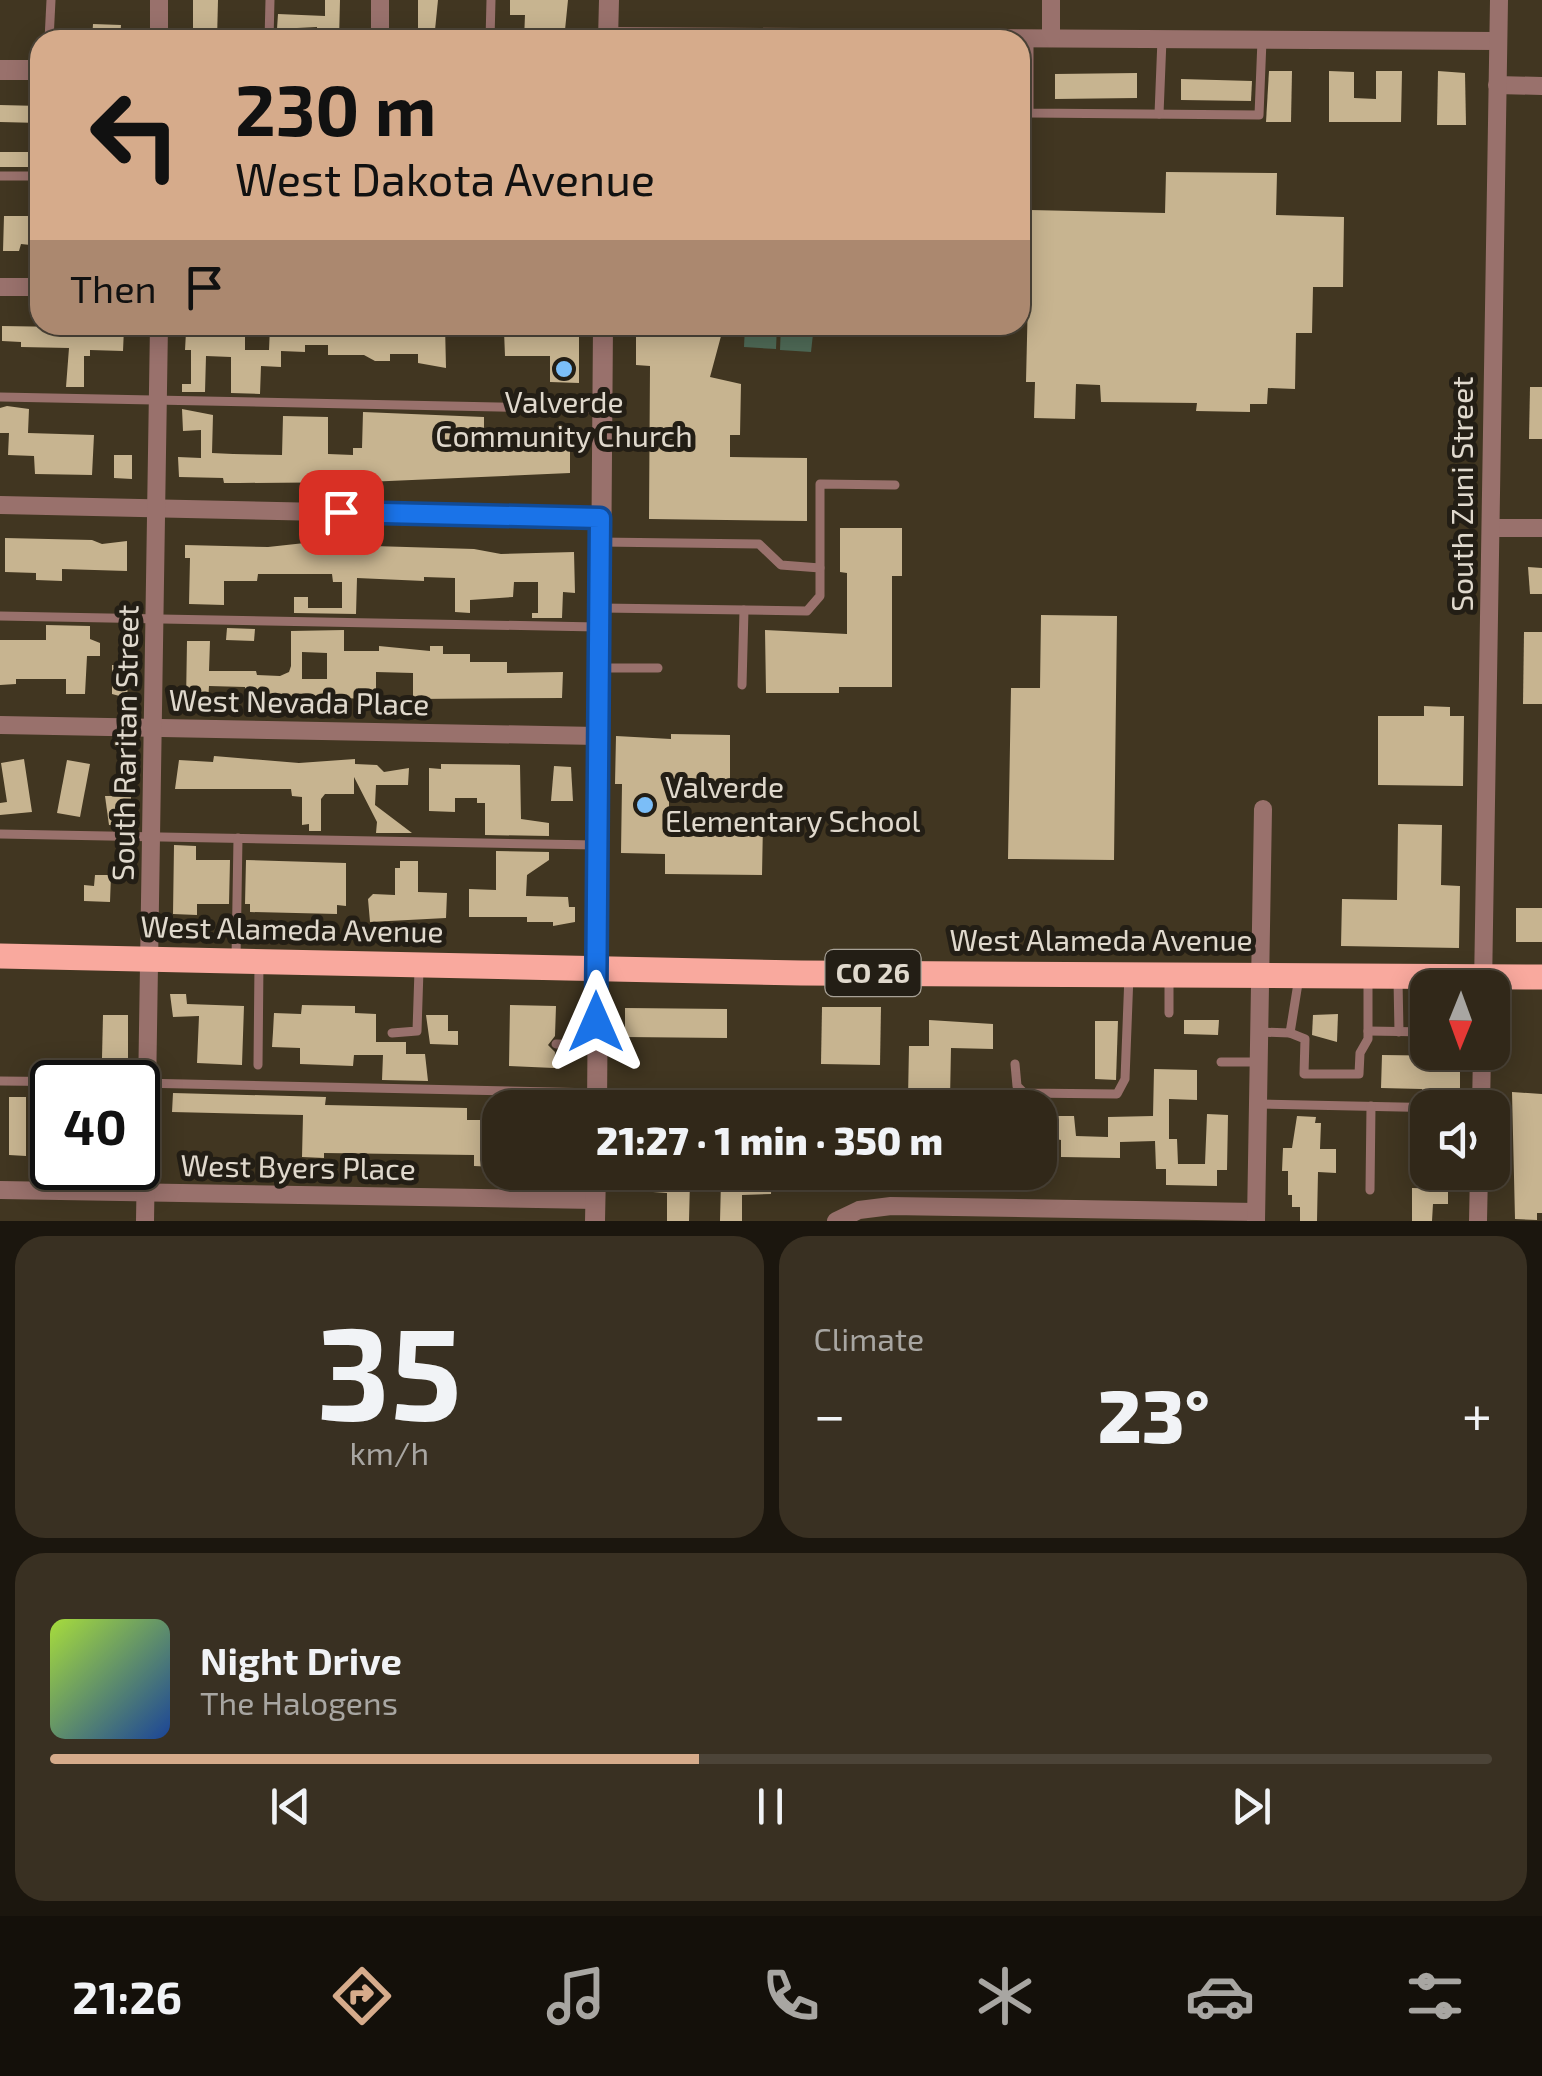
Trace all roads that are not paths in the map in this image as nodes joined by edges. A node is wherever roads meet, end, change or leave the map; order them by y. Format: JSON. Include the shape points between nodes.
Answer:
{"nodes":[{"id":1,"x":51,"y":0,"type":"edge"},
{"id":2,"x":159,"y":0,"type":"edge"},
{"id":3,"x":270,"y":0,"type":"edge"},
{"id":4,"x":380,"y":0,"type":"edge"},
{"id":5,"x":491,"y":0,"type":"edge"},
{"id":6,"x":609,"y":0,"type":"edge"},
{"id":7,"x":1051,"y":0,"type":"edge"},
{"id":8,"x":1499,"y":0,"type":"edge"},
{"id":9,"x":50,"y":30,"type":"edge"},
{"id":10,"x":160,"y":30,"type":"edge"},
{"id":11,"x":269,"y":30,"type":"edge"},
{"id":12,"x":380,"y":30,"type":"edge"},
{"id":13,"x":490,"y":30,"type":"edge"},
{"id":14,"x":608,"y":30,"type":"edge"},
{"id":15,"x":1030,"y":38,"type":"edge"},
{"id":16,"x":1050,"y":38,"type":"junction"},
{"id":17,"x":1162,"y":39,"type":"junction"},
{"id":18,"x":1262,"y":40,"type":"junction"},
{"id":19,"x":1498,"y":41,"type":"junction"},
{"id":20,"x":0,"y":70,"type":"edge"},
{"id":21,"x":30,"y":70,"type":"edge"},
{"id":22,"x":1497,"y":85,"type":"junction"},
{"id":23,"x":1542,"y":86,"type":"edge"},
{"id":24,"x":1030,"y":112,"type":"edge"},
{"id":25,"x":1159,"y":114,"type":"junction"},
{"id":26,"x":0,"y":176,"type":"edge"},
{"id":27,"x":30,"y":176,"type":"edge"},
{"id":28,"x":0,"y":287,"type":"edge"},
{"id":29,"x":30,"y":288,"type":"edge"},
{"id":30,"x":158,"y":335,"type":"edge"},
{"id":31,"x":603,"y":335,"type":"edge"},
{"id":32,"x":0,"y":396,"type":"edge"},
{"id":33,"x":158,"y":400,"type":"junction"},
{"id":34,"x":602,"y":410,"type":"junction"},
{"id":35,"x":895,"y":484,"type":"dead end"},
{"id":36,"x":0,"y":505,"type":"edge"},
{"id":37,"x":156,"y":508,"type":"junction"},
{"id":38,"x":600,"y":518,"type":"junction"},
{"id":39,"x":1491,"y":528,"type":"junction"},
{"id":40,"x":1542,"y":528,"type":"edge"},
{"id":41,"x":600,"y":542,"type":"junction"},
{"id":42,"x":820,"y":568,"type":"junction"},
{"id":43,"x":744,"y":610,"type":"junction"},
{"id":44,"x":0,"y":616,"type":"edge"},
{"id":45,"x":598,"y":617,"type":"junction"},
{"id":46,"x":156,"y":619,"type":"junction"},
{"id":47,"x":598,"y":668,"type":"junction"},
{"id":48,"x":658,"y":668,"type":"dead end"},
{"id":49,"x":742,"y":686,"type":"dead end"},
{"id":50,"x":0,"y":725,"type":"edge"},
{"id":51,"x":154,"y":728,"type":"junction"},
{"id":52,"x":596,"y":736,"type":"junction"},
{"id":53,"x":1263,"y":809,"type":"dead end"},
{"id":54,"x":0,"y":834,"type":"edge"},
{"id":55,"x":153,"y":837,"type":"junction"},
{"id":56,"x":238,"y":838,"type":"junction"},
{"id":57,"x":596,"y":845,"type":"junction"},
{"id":58,"x":237,"y":931,"type":"junction"},
{"id":59,"x":323,"y":933,"type":"dead end"},
{"id":60,"x":0,"y":956,"type":"edge"},
{"id":61,"x":150,"y":959,"type":"junction"},
{"id":62,"x":248,"y":962,"type":"junction"},
{"id":63,"x":419,"y":965,"type":"junction"},
{"id":64,"x":596,"y":968,"type":"junction"},
{"id":65,"x":1483,"y":970,"type":"edge"},
{"id":66,"x":1129,"y":974,"type":"junction"},
{"id":67,"x":1169,"y":974,"type":"junction"},
{"id":68,"x":1260,"y":974,"type":"junction"},
{"id":69,"x":1299,"y":975,"type":"junction"},
{"id":70,"x":1368,"y":975,"type":"junction"},
{"id":71,"x":1398,"y":976,"type":"junction"},
{"id":72,"x":1410,"y":977,"type":"edge"},
{"id":73,"x":1542,"y":977,"type":"edge"},
{"id":74,"x":1510,"y":980,"type":"edge"},
{"id":75,"x":1169,"y":1013,"type":"dead end"},
{"id":76,"x":1368,"y":1031,"type":"junction"},
{"id":77,"x":1259,"y":1032,"type":"junction"},
{"id":78,"x":1399,"y":1032,"type":"junction"},
{"id":79,"x":1410,"y":1032,"type":"edge"},
{"id":80,"x":392,"y":1033,"type":"dead end"},
{"id":81,"x":1290,"y":1033,"type":"junction"},
{"id":82,"x":556,"y":1044,"type":"dead end"},
{"id":83,"x":596,"y":1045,"type":"junction"},
{"id":84,"x":144,"y":1060,"type":"edge"},
{"id":85,"x":1221,"y":1062,"type":"dead end"},
{"id":86,"x":1259,"y":1062,"type":"junction"},
{"id":87,"x":1016,"y":1064,"type":"dead end"},
{"id":88,"x":258,"y":1065,"type":"dead end"},
{"id":89,"x":0,"y":1081,"type":"edge"},
{"id":90,"x":30,"y":1081,"type":"edge"},
{"id":91,"x":160,"y":1084,"type":"edge"},
{"id":92,"x":597,"y":1090,"type":"edge"},
{"id":93,"x":482,"y":1096,"type":"edge"},
{"id":94,"x":1258,"y":1104,"type":"junction"},
{"id":95,"x":1371,"y":1106,"type":"junction"},
{"id":96,"x":1410,"y":1107,"type":"edge"},
{"id":97,"x":0,"y":1190,"type":"edge"},
{"id":98,"x":1370,"y":1190,"type":"dead end"},
{"id":99,"x":1479,"y":1190,"type":"edge"},
{"id":100,"x":145,"y":1192,"type":"junction"},
{"id":101,"x":595,"y":1211,"type":"edge"},
{"id":102,"x":1256,"y":1216,"type":"edge"},
{"id":103,"x":145,"y":1221,"type":"edge"},
{"id":104,"x":836,"y":1221,"type":"edge"},
{"id":105,"x":1478,"y":1221,"type":"edge"}],
"edges":[{"from":1,"to":9,"type":"lane"},
{"from":2,"to":10,"type":"street"},
{"from":3,"to":11,"type":"lane"},
{"from":4,"to":12,"type":"street"},
{"from":5,"to":13,"type":"lane"},
{"from":6,"to":14,"type":"street"},
{"from":7,"to":16,"type":"street"},
{"from":8,"to":19,"type":"street","name":"South Zuni Street"},
{"from":15,"to":16,"type":"street"},
{"from":16,"to":17,"type":"street"},
{"from":17,"to":18,"type":"street"},
{"from":17,"to":25,"type":"lane"},
{"from":18,"to":19,"type":"street"},
{"from":18,"to":25,"type":"lane","via":[[1259,115]]},
{"from":19,"to":22,"type":"street","name":"South Zuni Street"},
{"from":20,"to":21,"type":"street"},
{"from":22,"to":23,"type":"street"},
{"from":22,"to":39,"type":"street","name":"South Zuni Street"},
{"from":24,"to":25,"type":"lane"},
{"from":26,"to":27,"type":"lane"},
{"from":28,"to":29,"type":"street"},
{"from":30,"to":33,"type":"street","name":"South Raritan Street"},
{"from":31,"to":34,"type":"street"},
{"from":32,"to":33,"type":"lane"},
{"from":33,"to":34,"type":"lane"},
{"from":33,"to":37,"type":"street","name":"South Raritan Street"},
{"from":34,"to":38,"type":"street"},
{"from":35,"to":42,"type":"lane","via":[[820,484]]},
{"from":36,"to":37,"type":"street"},
{"from":37,"to":38,"type":"street"},
{"from":37,"to":46,"type":"street","name":"South Raritan Street"},
{"from":38,"to":41,"type":"street"},
{"from":39,"to":40,"type":"street"},
{"from":39,"to":65,"type":"street","name":"South Zuni Street"},
{"from":41,"to":42,"type":"lane","via":[[759,544],[780,565]]},
{"from":41,"to":45,"type":"street"},
{"from":42,"to":43,"type":"lane","via":[[820,596],[806,611]]},
{"from":43,"to":45,"type":"lane"},
{"from":43,"to":49,"type":"lane"},
{"from":44,"to":46,"type":"lane"},
{"from":45,"to":46,"type":"lane"},
{"from":45,"to":47,"type":"street"},
{"from":46,"to":51,"type":"street","name":"South Raritan Street"},
{"from":47,"to":48,"type":"lane"},
{"from":47,"to":52,"type":"street"},
{"from":50,"to":51,"type":"street","name":"West Nevada Place"},
{"from":51,"to":52,"type":"street","name":"West Nevada Place"},
{"from":51,"to":55,"type":"street","name":"South Raritan Street"},
{"from":52,"to":57,"type":"street"},
{"from":53,"to":68,"type":"street"},
{"from":54,"to":55,"type":"lane"},
{"from":55,"to":56,"type":"lane"},
{"from":55,"to":61,"type":"street","name":"South Raritan Street"},
{"from":56,"to":57,"type":"lane"},
{"from":56,"to":58,"type":"lane"},
{"from":57,"to":64,"type":"street"},
{"from":58,"to":59,"type":"lane"},
{"from":58,"to":62,"type":"lane"},
{"from":60,"to":61,"type":"main road","name":"West Alameda Avenue","number":"CO 26"},
{"from":61,"to":62,"type":"main road","name":"West Alameda Avenue","number":"CO 26"},
{"from":61,"to":84,"type":"street","name":"South Raritan Street"},
{"from":62,"to":63,"type":"main road","name":"West Alameda Avenue","number":"CO 26"},
{"from":62,"to":88,"type":"lane"},
{"from":63,"to":64,"type":"main road","name":"West Alameda Avenue","number":"CO 26"},
{"from":63,"to":80,"type":"lane","via":[[417,1031]]},
{"from":64,"to":66,"type":"main road","name":"West Alameda Avenue","number":"CO 26"},
{"from":64,"to":83,"type":"street"},
{"from":66,"to":67,"type":"main road","name":"West Alameda Avenue","number":"CO 26"},
{"from":66,"to":87,"type":"lane","via":[[1126,1080],[1117,1094],[1024,1093]]},
{"from":67,"to":68,"type":"main road","name":"West Alameda Avenue","number":"CO 26"},
{"from":67,"to":75,"type":"lane"},
{"from":68,"to":69,"type":"main road","name":"West Alameda Avenue","number":"CO 26"},
{"from":68,"to":77,"type":"street"},
{"from":69,"to":70,"type":"main road","name":"West Alameda Avenue","number":"CO 26"},
{"from":69,"to":81,"type":"lane"},
{"from":70,"to":71,"type":"main road","name":"West Alameda Avenue","number":"CO 26"},
{"from":70,"to":76,"type":"lane"},
{"from":71,"to":72,"type":"main road","name":"West Alameda Avenue","number":"CO 26"},
{"from":71,"to":78,"type":"lane"},
{"from":73,"to":74,"type":"main road","name":"West Alameda Avenue","number":"CO 26"},
{"from":76,"to":78,"type":"lane"},
{"from":76,"to":81,"type":"lane","via":[[1360,1074],[1304,1074],[1305,1039]]},
{"from":77,"to":81,"type":"lane"},
{"from":77,"to":86,"type":"street"},
{"from":78,"to":79,"type":"lane"},
{"from":82,"to":83,"type":"lane"},
{"from":83,"to":92,"type":"street"},
{"from":85,"to":86,"type":"lane"},
{"from":86,"to":94,"type":"street"},
{"from":89,"to":90,"type":"lane"},
{"from":91,"to":93,"type":"lane"},
{"from":94,"to":95,"type":"lane"},
{"from":94,"to":102,"type":"street"},
{"from":95,"to":96,"type":"lane"},
{"from":95,"to":98,"type":"lane"},
{"from":97,"to":100,"type":"street","name":"West Byers Place"},
{"from":99,"to":105,"type":"street"},
{"from":100,"to":101,"type":"street","name":"West Byers Place"},
{"from":100,"to":103,"type":"street","name":"South Raritan Street"},
{"from":102,"to":104,"type":"street","via":[[891,1206]]}]}
